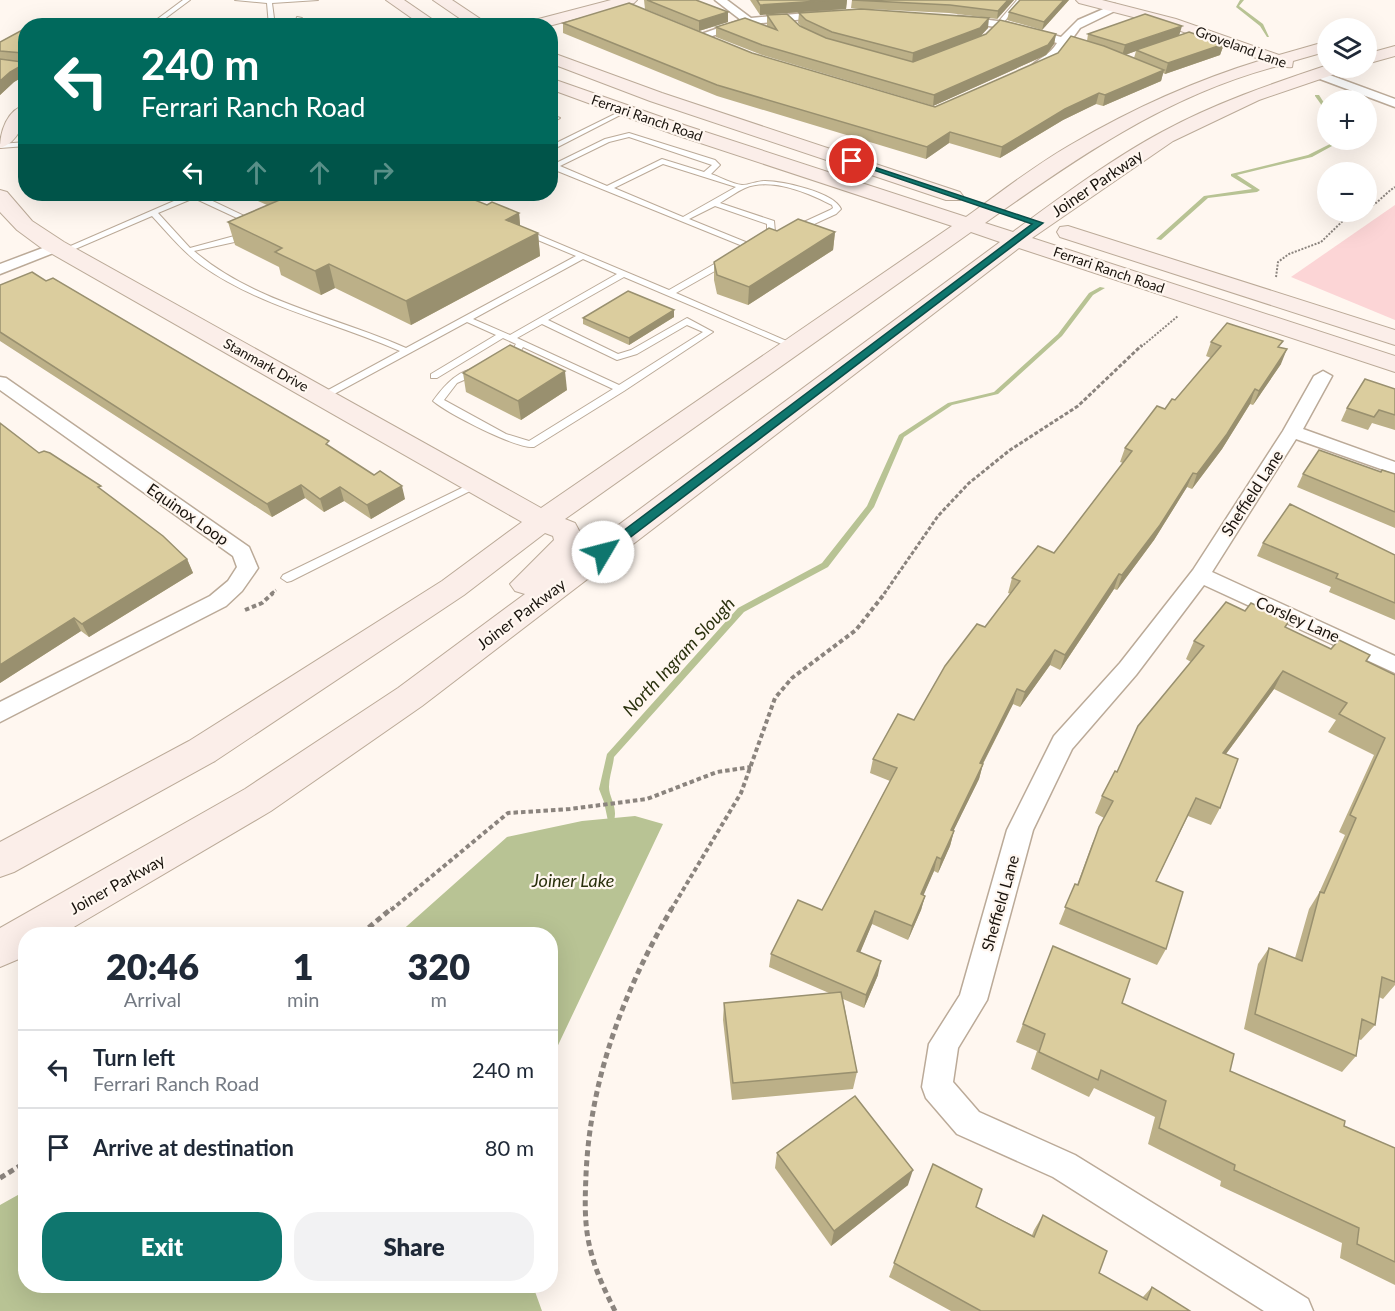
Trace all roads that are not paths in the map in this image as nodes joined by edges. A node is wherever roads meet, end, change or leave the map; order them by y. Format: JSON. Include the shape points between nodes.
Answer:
{"nodes":[{"id":1,"x":187,"y":0,"type":"edge"},
{"id":2,"x":238,"y":0,"type":"edge"},
{"id":3,"x":315,"y":0,"type":"edge"},
{"id":4,"x":394,"y":0,"type":"edge"},
{"id":5,"x":441,"y":0,"type":"edge"},
{"id":6,"x":629,"y":0,"type":"edge"},
{"id":7,"x":720,"y":0,"type":"edge"},
{"id":8,"x":1020,"y":0,"type":"edge"},
{"id":9,"x":1084,"y":0,"type":"edge"},
{"id":10,"x":269,"y":1,"type":"edge"},
{"id":11,"x":1115,"y":7,"type":"junction"},
{"id":12,"x":839,"y":14,"type":"edge"},
{"id":13,"x":162,"y":18,"type":"edge"},
{"id":14,"x":271,"y":18,"type":"edge"},
{"id":15,"x":422,"y":18,"type":"edge"},
{"id":16,"x":470,"y":18,"type":"edge"},
{"id":17,"x":558,"y":18,"type":"edge"},
{"id":18,"x":949,"y":18,"type":"edge"},
{"id":19,"x":749,"y":21,"type":"junction"},
{"id":20,"x":1000,"y":25,"type":"junction"},
{"id":21,"x":988,"y":36,"type":"edge"},
{"id":22,"x":1068,"y":43,"type":"junction"},
{"id":23,"x":728,"y":48,"type":"edge"},
{"id":24,"x":1317,"y":49,"type":"edge"},
{"id":25,"x":1395,"y":51,"type":"edge"},
{"id":26,"x":1377,"y":56,"type":"edge"},
{"id":27,"x":558,"y":60,"type":"edge"},
{"id":28,"x":1278,"y":60,"type":"junction"},
{"id":29,"x":1022,"y":73,"type":"edge"},
{"id":30,"x":1316,"y":74,"type":"junction"},
{"id":31,"x":558,"y":86,"type":"edge"},
{"id":32,"x":1395,"y":103,"type":"edge"},
{"id":33,"x":625,"y":111,"type":"junction"},
{"id":34,"x":18,"y":120,"type":"edge"},
{"id":35,"x":1166,"y":138,"type":"junction"},
{"id":36,"x":0,"y":144,"type":"edge"},
{"id":37,"x":18,"y":144,"type":"edge"},
{"id":38,"x":558,"y":145,"type":"edge"},
{"id":39,"x":558,"y":163,"type":"edge"},
{"id":40,"x":558,"y":167,"type":"edge"},
{"id":41,"x":705,"y":176,"type":"junction"},
{"id":42,"x":609,"y":188,"type":"junction"},
{"id":43,"x":742,"y":188,"type":"junction"},
{"id":44,"x":0,"y":196,"type":"edge"},
{"id":45,"x":879,"y":196,"type":"junction"},
{"id":46,"x":180,"y":201,"type":"edge"},
{"id":47,"x":210,"y":201,"type":"edge"},
{"id":48,"x":979,"y":201,"type":"junction"},
{"id":49,"x":714,"y":203,"type":"junction"},
{"id":50,"x":153,"y":213,"type":"junction"},
{"id":51,"x":684,"y":219,"type":"junction"},
{"id":52,"x":519,"y":229,"type":"edge"},
{"id":53,"x":771,"y":230,"type":"junction"},
{"id":54,"x":1028,"y":231,"type":"junction"},
{"id":55,"x":750,"y":247,"type":"junction"},
{"id":56,"x":60,"y":249,"type":"junction"},
{"id":57,"x":190,"y":250,"type":"junction"},
{"id":58,"x":740,"y":253,"type":"edge"},
{"id":59,"x":584,"y":256,"type":"junction"},
{"id":60,"x":730,"y":259,"type":"edge"},
{"id":61,"x":908,"y":266,"type":"junction"},
{"id":62,"x":0,"y":270,"type":"edge"},
{"id":63,"x":624,"y":273,"type":"junction"},
{"id":64,"x":670,"y":293,"type":"junction"},
{"id":65,"x":1290,"y":304,"type":"junction"},
{"id":66,"x":467,"y":319,"type":"junction"},
{"id":67,"x":543,"y":321,"type":"junction"},
{"id":68,"x":506,"y":337,"type":"junction"},
{"id":69,"x":1395,"y":338,"type":"edge"},
{"id":70,"x":521,"y":343,"type":"junction"},
{"id":71,"x":1332,"y":344,"type":"junction"},
{"id":72,"x":794,"y":346,"type":"junction"},
{"id":73,"x":406,"y":351,"type":"junction"},
{"id":74,"x":861,"y":358,"type":"junction"},
{"id":75,"x":497,"y":363,"type":"edge"},
{"id":76,"x":1395,"y":364,"type":"edge"},
{"id":77,"x":487,"y":367,"type":"edge"},
{"id":78,"x":434,"y":376,"type":"dead end"},
{"id":79,"x":1323,"y":376,"type":"dead end"},
{"id":80,"x":0,"y":382,"type":"edge"},
{"id":81,"x":621,"y":388,"type":"junction"},
{"id":82,"x":322,"y":397,"type":"junction"},
{"id":83,"x":1292,"y":431,"type":"junction"},
{"id":84,"x":1395,"y":468,"type":"edge"},
{"id":85,"x":476,"y":484,"type":"junction"},
{"id":86,"x":542,"y":521,"type":"junction"},
{"id":87,"x":1200,"y":575,"type":"junction"},
{"id":88,"x":287,"y":578,"type":"dead end"},
{"id":89,"x":1395,"y":665,"type":"edge"},
{"id":90,"x":0,"y":713,"type":"edge"},
{"id":91,"x":198,"y":837,"type":"junction"},
{"id":92,"x":0,"y":861,"type":"edge"},
{"id":93,"x":40,"y":927,"type":"edge"},
{"id":94,"x":18,"y":939,"type":"edge"},
{"id":95,"x":0,"y":949,"type":"edge"},
{"id":96,"x":1296,"y":1311,"type":"edge"}],
"edges":[{"from":1,"to":13,"type":"lane"},
{"from":2,"to":10,"type":"lane"},
{"from":3,"to":10,"type":"lane"},
{"from":4,"to":15,"type":"main road"},
{"from":5,"to":16,"type":"main road"},
{"from":6,"to":17,"type":"main road"},
{"from":7,"to":19,"type":"street"},
{"from":8,"to":20,"type":"lane"},
{"from":9,"to":11,"type":"main road","name":"Groveland Lane"},
{"from":10,"to":14,"type":"lane"},
{"from":11,"to":22,"type":"street","via":[[1084,20],[1073,29]]},
{"from":11,"to":28,"type":"main road","name":"Groveland Lane"},
{"from":12,"to":19,"type":"street","via":[[790,21]]},
{"from":18,"to":20,"type":"street"},
{"from":19,"to":23,"type":"street","via":[[693,35]]},
{"from":20,"to":21,"type":"lane"},
{"from":20,"to":22,"type":"street"},
{"from":22,"to":29,"type":"street","via":[[1052,59]]},
{"from":24,"to":28,"type":"main road"},
{"from":25,"to":26,"type":"main road"},
{"from":27,"to":48,"type":"main road","name":"Ferrari Ranch Road","via":[[656,97]]},
{"from":28,"to":30,"type":"main road","name":"Groveland Lane"},
{"from":28,"to":48,"type":"main road","via":[[1189,92]]},
{"from":30,"to":32,"type":"street","name":"Groveland Lane"},
{"from":30,"to":35,"type":"main road","name":"Joiner Parkway","via":[[1253,96]]},
{"from":31,"to":33,"type":"main road","name":"Ferrari Ranch Road"},
{"from":33,"to":38,"type":"lane"},
{"from":33,"to":45,"type":"main road","name":"Ferrari Ranch Road"},
{"from":34,"to":36,"type":"main road"},
{"from":35,"to":54,"type":"main road","name":"Joiner Parkway"},
{"from":35,"to":65,"type":"main road","via":[[1082,210],[1086,221],[1094,230],[1256,281]]},
{"from":36,"to":37,"type":"lane"},
{"from":39,"to":41,"type":"lane","via":[[629,135],[712,162],[716,165]]},
{"from":40,"to":42,"type":"lane"},
{"from":41,"to":42,"type":"lane","via":[[662,161]]},
{"from":41,"to":43,"type":"lane"},
{"from":42,"to":51,"type":"lane"},
{"from":43,"to":49,"type":"lane"},
{"from":43,"to":53,"type":"lane","via":[[754,182],[772,182],[837,208],[786,231]]},
{"from":44,"to":56,"type":"main road","name":"Stanmark Drive","via":[[22,224]]},
{"from":45,"to":48,"type":"main road","name":"Ferrari Ranch Road"},
{"from":45,"to":61,"type":"main road","via":[[915,216],[922,225],[923,235]]},
{"from":46,"to":50,"type":"lane"},
{"from":47,"to":57,"type":"lane","via":[[261,225],[236,239]]},
{"from":48,"to":54,"type":"main road","name":"Ferrari Ranch Road"},
{"from":48,"to":61,"type":"main road"},
{"from":49,"to":51,"type":"lane"},
{"from":49,"to":53,"type":"lane","via":[[771,223]]},
{"from":50,"to":56,"type":"lane"},
{"from":50,"to":57,"type":"lane"},
{"from":51,"to":55,"type":"lane"},
{"from":52,"to":59,"type":"lane"},
{"from":53,"to":55,"type":"lane"},
{"from":54,"to":65,"type":"main road","name":"Ferrari Ranch Road"},
{"from":54,"to":71,"type":"main road","name":"Ferrari Ranch Road"},
{"from":54,"to":74,"type":"main road","name":"Joiner Parkway"},
{"from":55,"to":58,"type":"lane"},
{"from":56,"to":62,"type":"street"},
{"from":56,"to":82,"type":"main road","name":"Stanmark Drive"},
{"from":57,"to":73,"type":"lane","via":[[204,264],[251,289]]},
{"from":59,"to":63,"type":"lane"},
{"from":59,"to":66,"type":"lane"},
{"from":60,"to":64,"type":"lane"},
{"from":61,"to":72,"type":"main road"},
{"from":63,"to":64,"type":"lane"},
{"from":63,"to":67,"type":"lane"},
{"from":64,"to":72,"type":"lane"},
{"from":65,"to":69,"type":"main road","name":"Ferrari Ranch Road"},
{"from":66,"to":68,"type":"lane"},
{"from":66,"to":73,"type":"lane"},
{"from":67,"to":68,"type":"lane"},
{"from":67,"to":81,"type":"lane","via":[[617,357],[634,352],[687,321],[709,333]]},
{"from":68,"to":70,"type":"lane"},
{"from":68,"to":78,"type":"lane"},
{"from":70,"to":75,"type":"lane","via":[[515,354]]},
{"from":70,"to":81,"type":"lane"},
{"from":71,"to":74,"type":"main road","via":[[1299,341],[1063,262],[1013,265],[900,349]]},
{"from":71,"to":76,"type":"main road","name":"Ferrari Ranch Road"},
{"from":72,"to":86,"type":"main road"},
{"from":73,"to":82,"type":"lane"},
{"from":74,"to":91,"type":"main road","name":"Joiner Parkway","via":[[410,697]]},
{"from":77,"to":81,"type":"lane","via":[[454,381],[438,401],[503,436],[530,445]]},
{"from":79,"to":83,"type":"street","name":"Sheffield Lane"},
{"from":80,"to":90,"type":"street","name":"Equinox Loop","via":[[242,552],[248,568],[218,601]]},
{"from":82,"to":85,"type":"main road","name":"Stanmark Drive"},
{"from":83,"to":84,"type":"street"},
{"from":83,"to":87,"type":"street","name":"Sheffield Lane"},
{"from":85,"to":86,"type":"main road","name":"Stanmark Drive"},
{"from":85,"to":88,"type":"lane"},
{"from":86,"to":91,"type":"main road","name":"Stanmark Drive","via":[[565,530],[569,540],[560,556],[363,703],[263,769]]},
{"from":86,"to":92,"type":"main road","via":[[453,588],[202,751]]},
{"from":87,"to":89,"type":"street","name":"Corsley Lane"},
{"from":87,"to":96,"type":"street","name":"Sheffield Lane","via":[[1128,669],[1063,743],[1020,830],[973,1000],[944,1044],[937,1087],[968,1123],[1064,1166]]},
{"from":91,"to":93,"type":"main road","name":"Joiner Parkway"},
{"from":94,"to":95,"type":"main road","name":"Joiner Parkway"}]}
